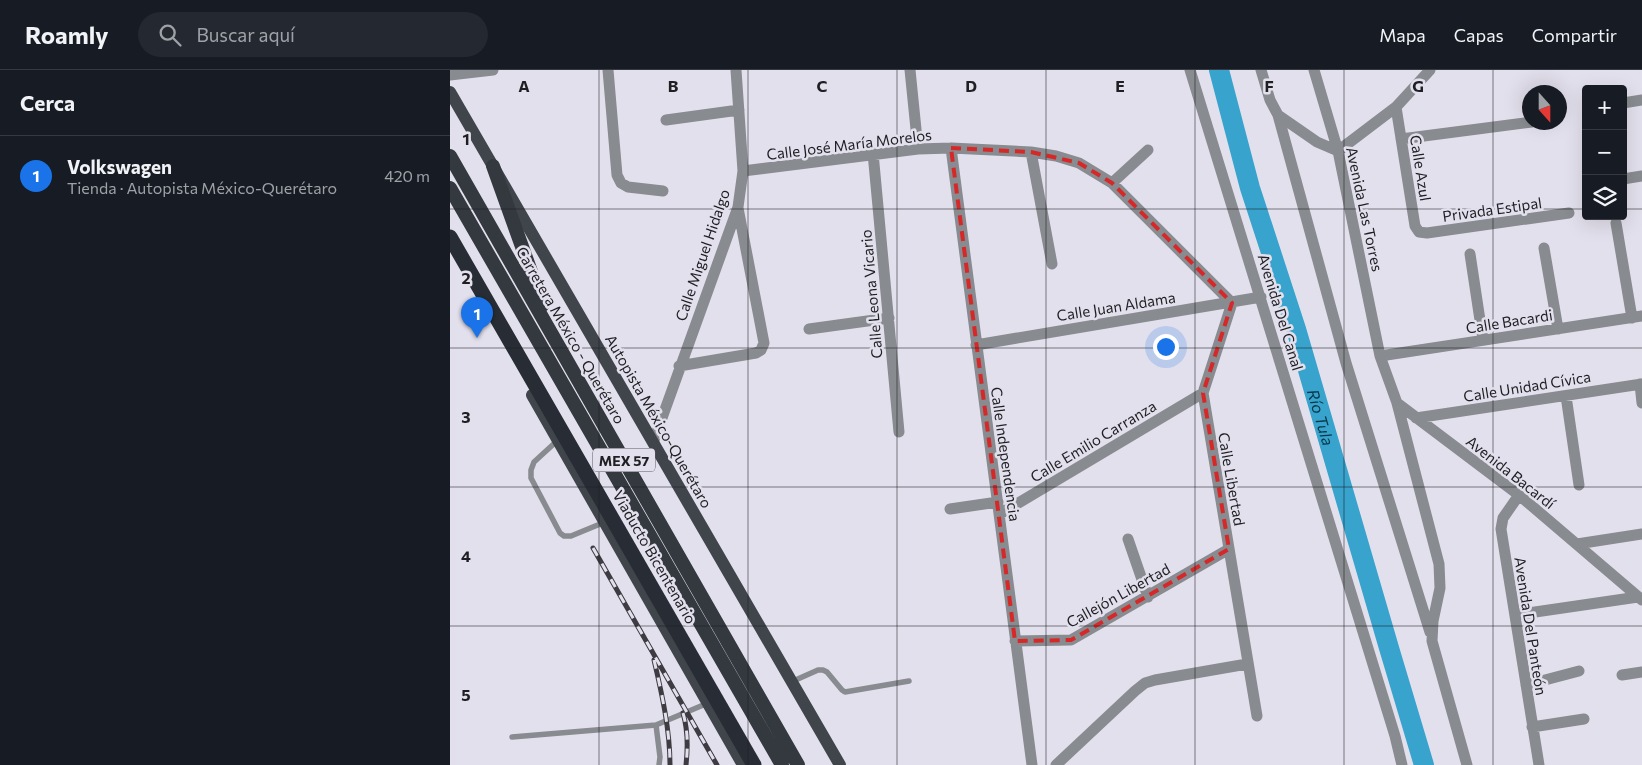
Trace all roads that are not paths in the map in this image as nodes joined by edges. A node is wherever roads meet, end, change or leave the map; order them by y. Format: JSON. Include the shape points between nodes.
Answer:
{"nodes":[{"id":1,"x":493,"y":70,"type":"edge"},
{"id":2,"x":608,"y":70,"type":"edge"},
{"id":3,"x":736,"y":70,"type":"edge"},
{"id":4,"x":910,"y":70,"type":"edge"},
{"id":5,"x":1190,"y":70,"type":"edge"},
{"id":6,"x":1261,"y":70,"type":"edge"},
{"id":7,"x":1314,"y":70,"type":"edge"},
{"id":8,"x":1430,"y":70,"type":"edge"},
{"id":9,"x":450,"y":75,"type":"edge"},
{"id":10,"x":450,"y":92,"type":"edge"},
{"id":11,"x":1642,"y":100,"type":"edge"},
{"id":12,"x":1627,"y":102,"type":"edge"},
{"id":13,"x":1396,"y":107,"type":"junction"},
{"id":14,"x":739,"y":110,"type":"junction"},
{"id":15,"x":1278,"y":116,"type":"junction"},
{"id":16,"x":666,"y":120,"type":"dead end"},
{"id":17,"x":1522,"y":123,"type":"edge"},
{"id":18,"x":1401,"y":139,"type":"junction"},
{"id":19,"x":951,"y":148,"type":"junction"},
{"id":20,"x":918,"y":149,"type":"junction"},
{"id":21,"x":1148,"y":150,"type":"dead end"},
{"id":22,"x":1338,"y":151,"type":"junction"},
{"id":23,"x":1031,"y":152,"type":"junction"},
{"id":24,"x":873,"y":154,"type":"junction"},
{"id":25,"x":450,"y":156,"type":"edge"},
{"id":26,"x":493,"y":166,"type":"junction"},
{"id":27,"x":743,"y":172,"type":"junction"},
{"id":28,"x":1642,"y":176,"type":"edge"},
{"id":29,"x":1627,"y":178,"type":"edge"},
{"id":30,"x":1112,"y":184,"type":"junction"},
{"id":31,"x":450,"y":188,"type":"edge"},
{"id":32,"x":663,"y":192,"type":"dead end"},
{"id":33,"x":450,"y":203,"type":"edge"},
{"id":34,"x":738,"y":207,"type":"junction"},
{"id":35,"x":1568,"y":213,"type":"dead end"},
{"id":36,"x":1616,"y":223,"type":"dead end"},
{"id":37,"x":1419,"y":232,"type":"joint"},
{"id":38,"x":450,"y":237,"type":"edge"},
{"id":39,"x":484,"y":248,"type":"junction"},
{"id":40,"x":1544,"y":248,"type":"dead end"},
{"id":41,"x":450,"y":249,"type":"edge"},
{"id":42,"x":1470,"y":254,"type":"dead end"},
{"id":43,"x":1052,"y":264,"type":"dead end"},
{"id":44,"x":1261,"y":297,"type":"junction"},
{"id":45,"x":1232,"y":303,"type":"junction"},
{"id":46,"x":1637,"y":317,"type":"edge"},
{"id":47,"x":888,"y":318,"type":"junction"},
{"id":48,"x":809,"y":329,"type":"dead end"},
{"id":49,"x":1558,"y":329,"type":"junction"},
{"id":50,"x":1484,"y":340,"type":"junction"},
{"id":51,"x":556,"y":341,"type":"junction"},
{"id":52,"x":976,"y":345,"type":"junction"},
{"id":53,"x":1380,"y":356,"type":"junction"},
{"id":54,"x":679,"y":366,"type":"junction"},
{"id":55,"x":1641,"y":384,"type":"edge"},
{"id":56,"x":1203,"y":393,"type":"junction"},
{"id":57,"x":1566,"y":396,"type":"junction"},
{"id":58,"x":1398,"y":403,"type":"junction"},
{"id":59,"x":1642,"y":403,"type":"edge"},
{"id":60,"x":1416,"y":418,"type":"junction"},
{"id":61,"x":900,"y":432,"type":"dead end"},
{"id":62,"x":558,"y":440,"type":"junction"},
{"id":63,"x":653,"y":443,"type":"junction"},
{"id":64,"x":1578,"y":485,"type":"dead end"},
{"id":65,"x":1520,"y":496,"type":"junction"},
{"id":66,"x":998,"y":502,"type":"junction"},
{"id":67,"x":950,"y":509,"type":"dead end"},
{"id":68,"x":1000,"y":514,"type":"junction"},
{"id":69,"x":605,"y":522,"type":"junction"},
{"id":70,"x":1642,"y":534,"type":"edge"},
{"id":71,"x":1128,"y":539,"type":"dead end"},
{"id":72,"x":1577,"y":544,"type":"junction"},
{"id":73,"x":1229,"y":549,"type":"junction"},
{"id":74,"x":1148,"y":596,"type":"junction"},
{"id":75,"x":1640,"y":598,"type":"edge"},
{"id":76,"x":1515,"y":616,"type":"junction"},
{"id":77,"x":1016,"y":641,"type":"junction"},
{"id":78,"x":1432,"y":641,"type":"junction"},
{"id":79,"x":1247,"y":664,"type":"junction"},
{"id":80,"x":1579,"y":671,"type":"dead end"},
{"id":81,"x":1642,"y":672,"type":"edge"},
{"id":82,"x":1622,"y":675,"type":"dead end"},
{"id":83,"x":909,"y":681,"type":"dead end"},
{"id":84,"x":791,"y":682,"type":"junction"},
{"id":85,"x":1526,"y":685,"type":"junction"},
{"id":86,"x":708,"y":703,"type":"junction"},
{"id":87,"x":1257,"y":716,"type":"dead end"},
{"id":88,"x":1584,"y":718,"type":"dead end"},
{"id":89,"x":656,"y":725,"type":"junction"},
{"id":90,"x":1532,"y":726,"type":"junction"},
{"id":91,"x":512,"y":737,"type":"dead end"},
{"id":92,"x":658,"y":765,"type":"edge"},
{"id":93,"x":743,"y":765,"type":"edge"},
{"id":94,"x":754,"y":765,"type":"edge"},
{"id":95,"x":782,"y":765,"type":"edge"},
{"id":96,"x":798,"y":765,"type":"edge"},
{"id":97,"x":840,"y":765,"type":"edge"},
{"id":98,"x":1032,"y":765,"type":"edge"},
{"id":99,"x":1056,"y":765,"type":"edge"},
{"id":100,"x":1402,"y":765,"type":"edge"},
{"id":101,"x":1467,"y":765,"type":"edge"},
{"id":102,"x":1539,"y":765,"type":"edge"}],
"edges":[{"from":1,"to":9,"type":"street"},
{"from":2,"to":32,"type":"street","via":[[617,175],[628,187]]},
{"from":3,"to":14,"type":"street","name":"Calle Miguel Hidalgo"},
{"from":4,"to":20,"type":"street"},
{"from":5,"to":44,"type":"street","name":"Avenida Del Canal"},
{"from":6,"to":15,"type":"street"},
{"from":7,"to":22,"type":"street","name":"Avenida Las Torres"},
{"from":8,"to":13,"type":"street"},
{"from":10,"to":26,"type":"main road","name":"Autopista México-Querétaro"},
{"from":11,"to":12,"type":"street"},
{"from":13,"to":18,"type":"street","name":"Calle Azul"},
{"from":13,"to":22,"type":"street"},
{"from":14,"to":16,"type":"street"},
{"from":14,"to":27,"type":"street","name":"Calle Miguel Hidalgo"},
{"from":15,"to":22,"type":"street","via":[[1317,142]]},
{"from":15,"to":78,"type":"street","via":[[1346,363]]},
{"from":17,"to":18,"type":"street"},
{"from":18,"to":37,"type":"street","name":"Calle Azul","via":[[1414,226]]},
{"from":19,"to":20,"type":"street","name":"Calle José María Morelos"},
{"from":19,"to":23,"type":"street","name":"Calle José María Morelos"},
{"from":19,"to":52,"type":"street","name":"Calle Independencia"},
{"from":20,"to":24,"type":"street","name":"Calle José María Morelos"},
{"from":21,"to":30,"type":"street"},
{"from":22,"to":53,"type":"street","name":"Avenida Las Torres"},
{"from":23,"to":30,"type":"street","name":"Calle José María Morelos","via":[[1079,163]]},
{"from":23,"to":43,"type":"street"},
{"from":24,"to":27,"type":"street","name":"Calle José María Morelos"},
{"from":24,"to":47,"type":"street","name":"Calle Leona Vicario"},
{"from":25,"to":51,"type":"highway","name":"Carretera México - Querétaro","number":"MEX 57"},
{"from":26,"to":51,"type":"highway"},
{"from":26,"to":63,"type":"main road","name":"Autopista México-Querétaro"},
{"from":27,"to":34,"type":"street","name":"Calle Miguel Hidalgo"},
{"from":28,"to":29,"type":"street"},
{"from":30,"to":45,"type":"street","name":"Calle José María Morelos"},
{"from":31,"to":39,"type":"highway","number":"MEX 57"},
{"from":33,"to":39,"type":"highway"},
{"from":34,"to":54,"type":"street","name":"Calle Miguel Hidalgo"},
{"from":34,"to":54,"type":"street","via":[[764,343],[756,352]]},
{"from":35,"to":37,"type":"street","name":"Privada Estipal"},
{"from":36,"to":46,"type":"street"},
{"from":38,"to":94,"type":"highway","name":"Viaducto Bicentenario"},
{"from":39,"to":95,"type":"highway","number":"MEX 57"},
{"from":40,"to":49,"type":"street"},
{"from":41,"to":62,"type":"main road"},
{"from":42,"to":50,"type":"street"},
{"from":44,"to":45,"type":"street","name":"Calle Juan Aldama"},
{"from":44,"to":100,"type":"street","name":"Avenida Del Canal"},
{"from":45,"to":52,"type":"street","name":"Calle Juan Aldama"},
{"from":45,"to":56,"type":"street","name":"Calle Libertad"},
{"from":46,"to":49,"type":"street","name":"Calle Bacardi"},
{"from":47,"to":48,"type":"street"},
{"from":47,"to":61,"type":"street","name":"Calle Leona Vicario"},
{"from":49,"to":50,"type":"street","name":"Calle Bacardi"},
{"from":50,"to":53,"type":"street","name":"Calle Bacardi"},
{"from":51,"to":96,"type":"highway","name":"Carretera México - Querétaro","number":"MEX 57"},
{"from":52,"to":66,"type":"street","name":"Calle Independencia"},
{"from":53,"to":58,"type":"street","name":"Avenida Bacardí"},
{"from":54,"to":63,"type":"street","name":"Calle Miguel Hidalgo"},
{"from":55,"to":57,"type":"street","name":"Calle Unidad Cívica"},
{"from":55,"to":59,"type":"street"},
{"from":56,"to":68,"type":"street","name":"Calle Emilio Carranza"},
{"from":56,"to":73,"type":"street","name":"Calle Libertad"},
{"from":57,"to":60,"type":"street","name":"Calle Unidad Cívica"},
{"from":57,"to":64,"type":"street"},
{"from":58,"to":60,"type":"street","name":"Avenida Bacardí"},
{"from":58,"to":78,"type":"street","via":[[1439,564],[1440,588],[1432,621]]},
{"from":60,"to":65,"type":"street","name":"Avenida Bacardí"},
{"from":62,"to":69,"type":"main road"},
{"from":62,"to":69,"type":"lane","via":[[534,462],[530,470],[560,533],[571,536]]},
{"from":63,"to":84,"type":"main road","name":"Autopista México-Querétaro"},
{"from":65,"to":72,"type":"street","name":"Avenida Bacardí"},
{"from":65,"to":76,"type":"street","name":"Avenida Del Panteón","via":[[1503,518],[1501,529]]},
{"from":66,"to":67,"type":"street"},
{"from":66,"to":68,"type":"street","name":"Calle Independencia"},
{"from":68,"to":77,"type":"street","name":"Calle Independencia"},
{"from":69,"to":86,"type":"main road"},
{"from":70,"to":72,"type":"street"},
{"from":71,"to":74,"type":"street"},
{"from":72,"to":75,"type":"street","name":"Avenida Bacardí"},
{"from":73,"to":74,"type":"street","name":"Callejón Libertad"},
{"from":73,"to":79,"type":"street","name":"Calle Libertad"},
{"from":74,"to":77,"type":"street","name":"Callejón Libertad","via":[[1071,640]]},
{"from":75,"to":76,"type":"street"},
{"from":76,"to":85,"type":"street","name":"Avenida Del Panteón"},
{"from":77,"to":98,"type":"street","name":"Calle Independencia"},
{"from":78,"to":101,"type":"street"},
{"from":79,"to":87,"type":"street","name":"Calle Libertad"},
{"from":79,"to":99,"type":"street","via":[[1146,683]]},
{"from":80,"to":85,"type":"street"},
{"from":81,"to":82,"type":"street"},
{"from":83,"to":84,"type":"lane","via":[[846,692],[827,672],[818,670]]},
{"from":84,"to":97,"type":"main road","name":"Autopista México-Querétaro"},
{"from":85,"to":90,"type":"street","name":"Avenida Del Panteón"},
{"from":86,"to":89,"type":"lane"},
{"from":86,"to":93,"type":"main road"},
{"from":88,"to":90,"type":"street"},
{"from":89,"to":91,"type":"lane"},
{"from":89,"to":92,"type":"lane"},
{"from":90,"to":102,"type":"street","name":"Avenida Del Panteón"}]}
